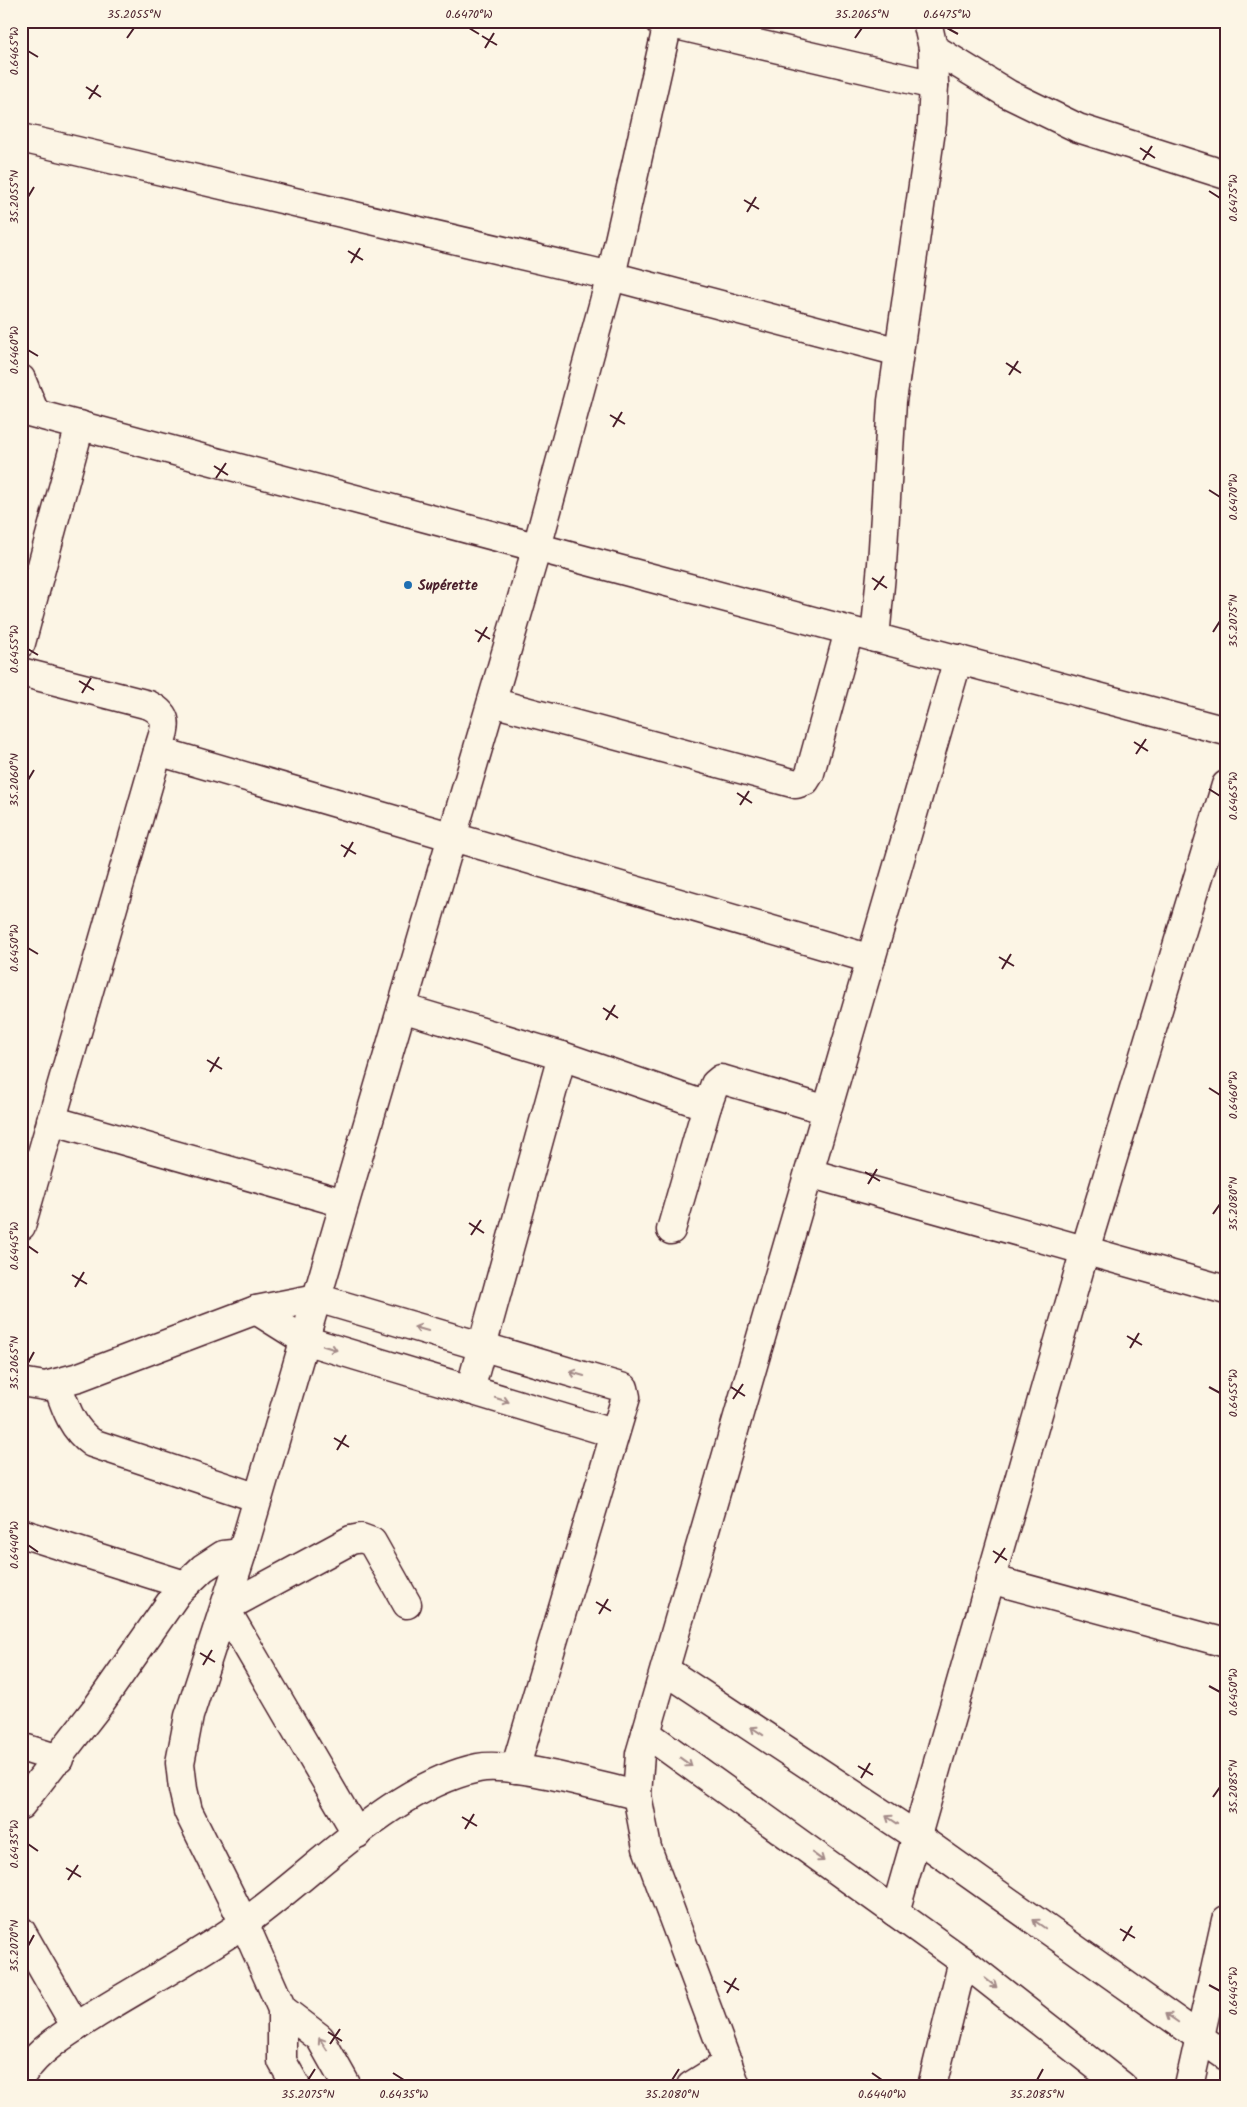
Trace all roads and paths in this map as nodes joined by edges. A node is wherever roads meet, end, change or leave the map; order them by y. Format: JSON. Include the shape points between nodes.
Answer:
{"nodes":[{"id":1,"x":928,"y":21,"type":"edge"},
{"id":2,"x":664,"y":22,"type":"edge"},
{"id":3,"x":933,"y":48,"type":"junction"},
{"id":4,"x":934,"y":85,"type":"junction"},
{"id":5,"x":21,"y":138,"type":"edge"},
{"id":6,"x":1226,"y":175,"type":"edge"},
{"id":7,"x":611,"y":276,"type":"junction"},
{"id":8,"x":899,"y":352,"type":"junction"},
{"id":9,"x":21,"y":379,"type":"edge"},
{"id":10,"x":28,"y":412,"type":"edge"},
{"id":11,"x":80,"y":425,"type":"junction"},
{"id":12,"x":537,"y":547,"type":"junction"},
{"id":13,"x":862,"y":634,"type":"junction"},
{"id":14,"x":21,"y":643,"type":"edge"},
{"id":15,"x":958,"y":659,"type":"junction"},
{"id":16,"x":21,"y":672,"type":"edge"},
{"id":17,"x":492,"y":702,"type":"junction"},
{"id":18,"x":1226,"y":731,"type":"edge"},
{"id":19,"x":158,"y":751,"type":"junction"},
{"id":20,"x":1226,"y":785,"type":"edge"},
{"id":21,"x":452,"y":836,"type":"junction"},
{"id":22,"x":871,"y":959,"type":"junction"},
{"id":23,"x":402,"y":1008,"type":"junction"},
{"id":24,"x":562,"y":1056,"type":"junction"},
{"id":25,"x":707,"y":1106,"type":"junction"},
{"id":26,"x":827,"y":1110,"type":"junction"},
{"id":27,"x":50,"y":1120,"type":"junction"},
{"id":28,"x":809,"y":1173,"type":"junction"},
{"id":29,"x":344,"y":1204,"type":"junction"},
{"id":30,"x":21,"y":1226,"type":"edge"},
{"id":31,"x":671,"y":1230,"type":"dead end"},
{"id":32,"x":1085,"y":1250,"type":"junction"},
{"id":33,"x":1226,"y":1290,"type":"edge"},
{"id":34,"x":316,"y":1298,"type":"junction"},
{"id":35,"x":256,"y":1310,"type":"junction"},
{"id":36,"x":304,"y":1340,"type":"junction"},
{"id":37,"x":481,"y":1346,"type":"junction"},
{"id":38,"x":21,"y":1382,"type":"edge"},
{"id":39,"x":56,"y":1383,"type":"junction"},
{"id":40,"x":470,"y":1390,"type":"junction"},
{"id":41,"x":613,"y":1433,"type":"junction"},
{"id":42,"x":258,"y":1498,"type":"junction"},
{"id":43,"x":21,"y":1533,"type":"edge"},
{"id":44,"x":242,"y":1553,"type":"junction"},
{"id":45,"x":990,"y":1579,"type":"junction"},
{"id":46,"x":185,"y":1585,"type":"junction"},
{"id":47,"x":407,"y":1604,"type":"dead end"},
{"id":48,"x":225,"y":1608,"type":"junction"},
{"id":49,"x":1226,"y":1643,"type":"edge"},
{"id":50,"x":665,"y":1670,"type":"junction"},
{"id":51,"x":646,"y":1733,"type":"junction"},
{"id":52,"x":21,"y":1747,"type":"edge"},
{"id":53,"x":59,"y":1758,"type":"junction"},
{"id":54,"x":515,"y":1769,"type":"junction"},
{"id":55,"x":637,"y":1795,"type":"junction"},
{"id":56,"x":21,"y":1805,"type":"edge"},
{"id":57,"x":357,"y":1834,"type":"junction"},
{"id":58,"x":916,"y":1836,"type":"junction"},
{"id":59,"x":895,"y":1912,"type":"junction"},
{"id":60,"x":1226,"y":1920,"type":"edge"},
{"id":61,"x":244,"y":1923,"type":"junction"},
{"id":62,"x":21,"y":1931,"type":"edge"},
{"id":63,"x":963,"y":1962,"type":"junction"},
{"id":64,"x":282,"y":2009,"type":"junction"},
{"id":65,"x":76,"y":2027,"type":"junction"},
{"id":66,"x":1199,"y":2037,"type":"junction"},
{"id":67,"x":1226,"y":2056,"type":"edge"},
{"id":68,"x":732,"y":2074,"type":"edge"},
{"id":69,"x":21,"y":2076,"type":"edge"},
{"id":70,"x":296,"y":2086,"type":"edge"},
{"id":71,"x":347,"y":2086,"type":"edge"},
{"id":72,"x":691,"y":2086,"type":"edge"},
{"id":73,"x":932,"y":2086,"type":"edge"},
{"id":74,"x":1122,"y":2086,"type":"edge"},
{"id":75,"x":1189,"y":2086,"type":"edge"}],
"edges":[{"from":1,"to":3,"type":"street"},
{"from":2,"to":4,"type":"street"},
{"from":2,"to":7,"type":"street"},
{"from":3,"to":4,"type":"street"},
{"from":3,"to":6,"type":"street","via":[[1008,94],[1078,128]]},
{"from":4,"to":8,"type":"street"},
{"from":5,"to":7,"type":"street"},
{"from":7,"to":8,"type":"street"},
{"from":7,"to":12,"type":"street"},
{"from":8,"to":13,"type":"street","via":[[892,402],[882,564]]},
{"from":9,"to":10,"type":"street"},
{"from":10,"to":11,"type":"street"},
{"from":11,"to":12,"type":"street"},
{"from":11,"to":14,"type":"street"},
{"from":12,"to":13,"type":"street"},
{"from":12,"to":17,"type":"street"},
{"from":13,"to":15,"type":"street"},
{"from":13,"to":17,"type":"street","via":[[810,773],[805,782],[796,784]]},
{"from":15,"to":18,"type":"street"},
{"from":15,"to":22,"type":"street"},
{"from":16,"to":19,"type":"street","via":[[159,710],[166,724]]},
{"from":17,"to":21,"type":"street"},
{"from":19,"to":21,"type":"street"},
{"from":19,"to":27,"type":"street"},
{"from":20,"to":32,"type":"street"},
{"from":21,"to":22,"type":"street"},
{"from":21,"to":23,"type":"street"},
{"from":22,"to":26,"type":"street"},
{"from":23,"to":24,"type":"street"},
{"from":23,"to":29,"type":"street"},
{"from":24,"to":25,"type":"street"},
{"from":24,"to":37,"type":"street"},
{"from":25,"to":26,"type":"street","via":[[715,1084],[721,1079]]},
{"from":25,"to":31,"type":"street"},
{"from":26,"to":28,"type":"street"},
{"from":27,"to":29,"type":"street"},
{"from":27,"to":30,"type":"street"},
{"from":28,"to":32,"type":"street"},
{"from":28,"to":50,"type":"street"},
{"from":29,"to":34,"type":"street"},
{"from":32,"to":33,"type":"street"},
{"from":32,"to":45,"type":"street"},
{"from":34,"to":35,"type":"street"},
{"from":34,"to":36,"type":"street"},
{"from":37,"to":34,"type":"street","one_way":true},
{"from":35,"to":36,"type":"street"},
{"from":35,"to":39,"type":"street"},
{"from":36,"to":40,"type":"street","one_way":true},
{"from":36,"to":42,"type":"street"},
{"from":37,"to":40,"type":"street"},
{"from":41,"to":37,"type":"street","one_way":true,"via":[[626,1395],[624,1388]]},
{"from":38,"to":39,"type":"street","via":[[45,1386]]},
{"from":39,"to":42,"type":"street","via":[[68,1415],[84,1438],[92,1443]]},
{"from":40,"to":41,"type":"street","one_way":true},
{"from":41,"to":54,"type":"street"},
{"from":42,"to":44,"type":"street"},
{"from":43,"to":46,"type":"street"},
{"from":44,"to":46,"type":"street","via":[[223,1556],[203,1568]]},
{"from":44,"to":48,"type":"street"},
{"from":45,"to":49,"type":"street"},
{"from":45,"to":58,"type":"street"},
{"from":46,"to":53,"type":"street"},
{"from":47,"to":48,"type":"street","via":[[372,1542],[361,1538],[351,1540]]},
{"from":48,"to":57,"type":"street"},
{"from":48,"to":61,"type":"street","via":[[189,1716],[180,1763],[188,1810]]},
{"from":50,"to":51,"type":"street"},
{"from":58,"to":50,"type":"street","one_way":true},
{"from":51,"to":55,"type":"street","via":[[640,1754]]},
{"from":51,"to":59,"type":"street","one_way":true},
{"from":52,"to":53,"type":"street"},
{"from":53,"to":56,"type":"street"},
{"from":54,"to":55,"type":"street"},
{"from":54,"to":57,"type":"street","via":[[480,1768],[436,1780]]},
{"from":55,"to":68,"type":"street","via":[[647,1848]]},
{"from":57,"to":61,"type":"street"},
{"from":58,"to":59,"type":"street"},
{"from":66,"to":58,"type":"street","one_way":true},
{"from":59,"to":63,"type":"street"},
{"from":60,"to":66,"type":"street"},
{"from":61,"to":64,"type":"street"},
{"from":61,"to":65,"type":"street"},
{"from":62,"to":65,"type":"street"},
{"from":63,"to":73,"type":"street"},
{"from":63,"to":74,"type":"street","one_way":true},
{"from":64,"to":70,"type":"street","via":[[282,2062]]},
{"from":71,"to":64,"type":"street","one_way":true,"via":[[320,2038]]},
{"from":65,"to":69,"type":"street","via":[[36,2057]]},
{"from":66,"to":67,"type":"street"},
{"from":66,"to":75,"type":"street"},
{"from":68,"to":72,"type":"street"}]}
